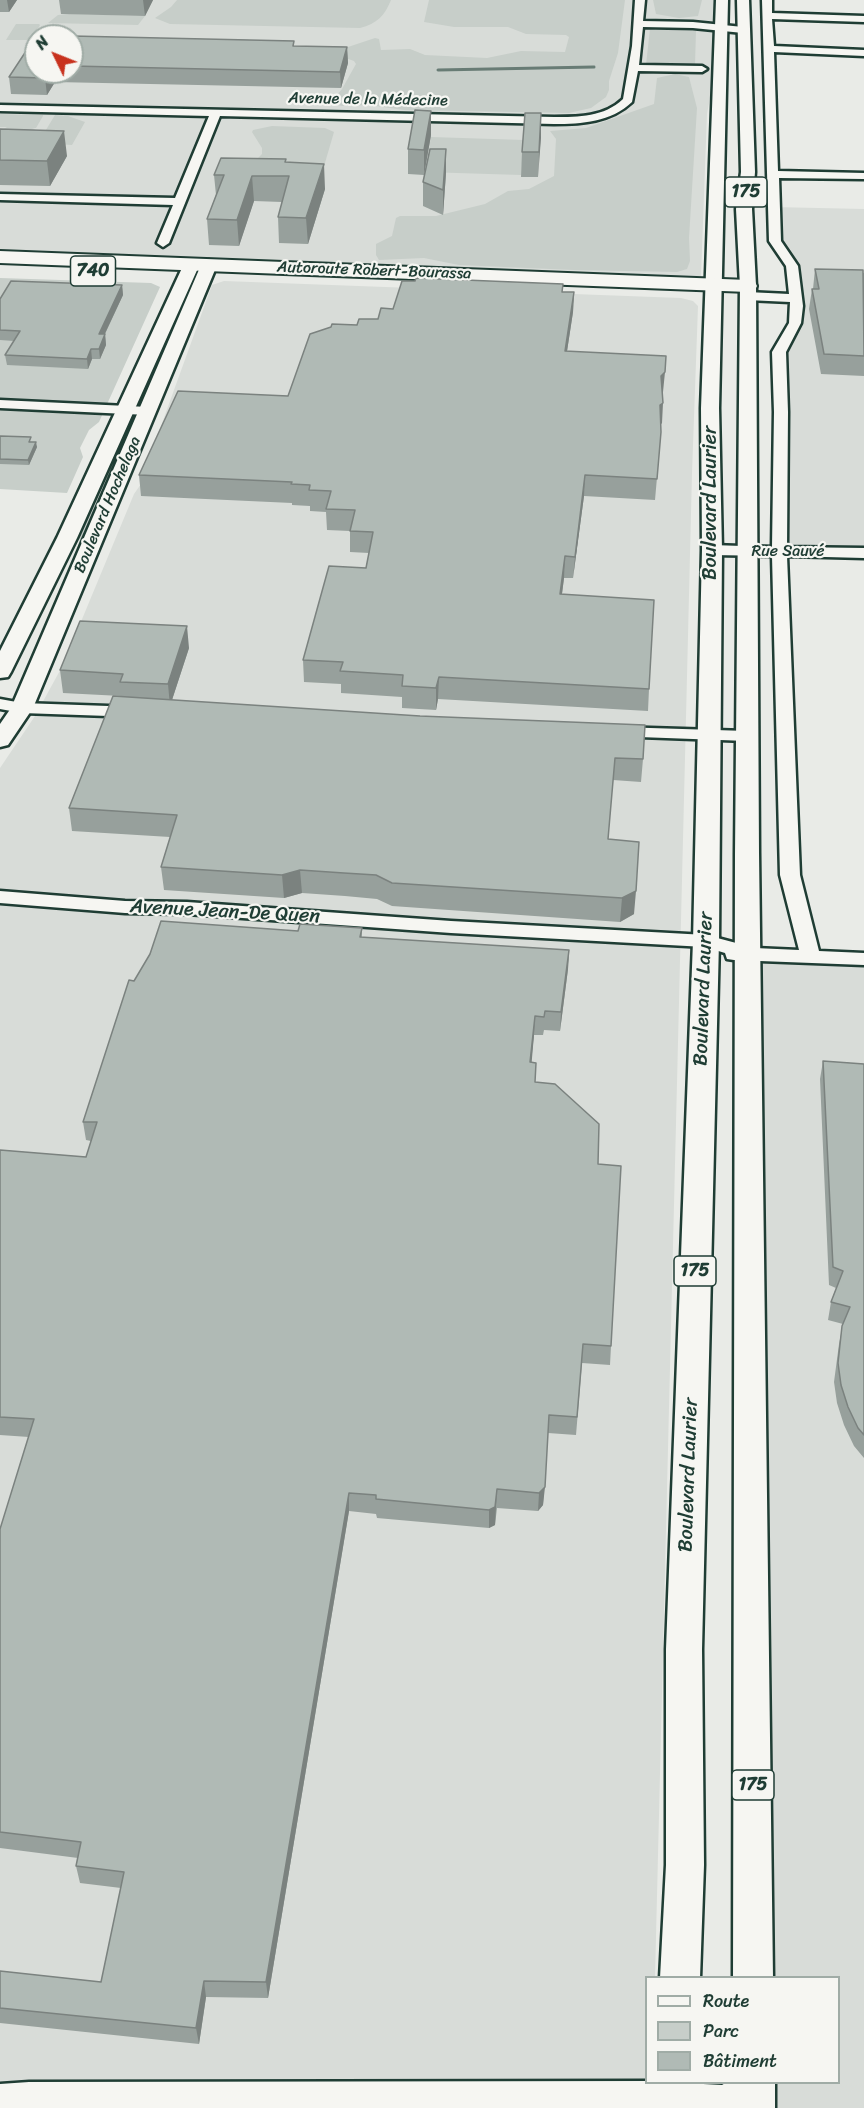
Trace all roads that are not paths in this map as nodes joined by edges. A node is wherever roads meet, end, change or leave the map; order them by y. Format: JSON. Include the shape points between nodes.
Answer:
{"nodes":[{"id":1,"x":640,"y":0,"type":"edge"},
{"id":2,"x":743,"y":0,"type":"edge"},
{"id":3,"x":767,"y":0,"type":"edge"},
{"id":4,"x":722,"y":1,"type":"edge"},
{"id":5,"x":768,"y":16,"type":"junction"},
{"id":6,"x":864,"y":19,"type":"edge"},
{"id":7,"x":639,"y":24,"type":"junction"},
{"id":8,"x":722,"y":28,"type":"junction"},
{"id":9,"x":743,"y":30,"type":"junction"},
{"id":10,"x":704,"y":32,"type":"junction"},
{"id":11,"x":768,"y":50,"type":"junction"},
{"id":12,"x":864,"y":53,"type":"edge"},
{"id":13,"x":702,"y":54,"type":"dead end"},
{"id":14,"x":634,"y":68,"type":"junction"},
{"id":15,"x":702,"y":69,"type":"junction"},
{"id":16,"x":0,"y":108,"type":"edge"},
{"id":17,"x":216,"y":113,"type":"junction"},
{"id":18,"x":718,"y":119,"type":"junction"},
{"id":19,"x":773,"y":174,"type":"junction"},
{"id":20,"x":864,"y":176,"type":"edge"},
{"id":21,"x":0,"y":197,"type":"edge"},
{"id":22,"x":180,"y":202,"type":"junction"},
{"id":23,"x":163,"y":243,"type":"joint"},
{"id":24,"x":0,"y":255,"type":"edge"},
{"id":25,"x":0,"y":268,"type":"edge"},
{"id":26,"x":198,"y":270,"type":"junction"},
{"id":27,"x":714,"y":289,"type":"junction"},
{"id":28,"x":748,"y":291,"type":"junction"},
{"id":29,"x":796,"y":293,"type":"junction"},
{"id":30,"x":0,"y":405,"type":"edge"},
{"id":31,"x":125,"y":410,"type":"junction"},
{"id":32,"x":148,"y":411,"type":"junction"},
{"id":33,"x":712,"y":550,"type":"junction"},
{"id":34,"x":780,"y":551,"type":"junction"},
{"id":35,"x":748,"y":552,"type":"junction"},
{"id":36,"x":864,"y":553,"type":"edge"},
{"id":37,"x":0,"y":672,"type":"edge"},
{"id":38,"x":0,"y":704,"type":"edge"},
{"id":39,"x":22,"y":708,"type":"junction"},
{"id":40,"x":151,"y":712,"type":"edge"},
{"id":41,"x":601,"y":732,"type":"edge"},
{"id":42,"x":709,"y":736,"type":"junction"},
{"id":43,"x":747,"y":736,"type":"junction"},
{"id":44,"x":0,"y":740,"type":"edge"},
{"id":45,"x":0,"y":897,"type":"edge"},
{"id":46,"x":706,"y":948,"type":"junction"},
{"id":47,"x":748,"y":953,"type":"junction"},
{"id":48,"x":810,"y":955,"type":"junction"},
{"id":49,"x":864,"y":958,"type":"edge"},
{"id":50,"x":680,"y":1976,"type":"edge"},
{"id":51,"x":753,"y":1976,"type":"edge"},
{"id":52,"x":754,"y":2092,"type":"edge"},
{"id":53,"x":676,"y":2096,"type":"edge"},
{"id":54,"x":0,"y":2100,"type":"edge"}],
"edges":[{"from":1,"to":7,"type":"street"},
{"from":2,"to":9,"type":"main road","name":"Boulevard Laurier","number":"175"},
{"from":3,"to":5,"type":"street"},
{"from":4,"to":8,"type":"main road","name":"Boulevard Laurier","number":"175"},
{"from":4,"to":10,"type":"main road"},
{"from":5,"to":6,"type":"street"},
{"from":5,"to":11,"type":"street"},
{"from":7,"to":10,"type":"street"},
{"from":7,"to":14,"type":"street"},
{"from":8,"to":9,"type":"street"},
{"from":8,"to":10,"type":"street"},
{"from":8,"to":18,"type":"main road","name":"Boulevard Laurier","number":"175"},
{"from":9,"to":28,"type":"main road","name":"Boulevard Laurier","number":"175"},
{"from":11,"to":12,"type":"street"},
{"from":11,"to":19,"type":"street"},
{"from":13,"to":15,"type":"main road"},
{"from":14,"to":15,"type":"street"},
{"from":14,"to":17,"type":"street","name":"Avenue de la Médecine","via":[[630,97],[625,104],[610,113],[576,120]]},
{"from":15,"to":18,"type":"main road"},
{"from":16,"to":17,"type":"street","name":"Avenue de la Médecine"},
{"from":17,"to":22,"type":"street"},
{"from":18,"to":27,"type":"main road","name":"Boulevard Laurier","number":"175"},
{"from":19,"to":20,"type":"street"},
{"from":19,"to":29,"type":"street","via":[[775,241],[792,266]]},
{"from":21,"to":22,"type":"street"},
{"from":22,"to":23,"type":"street"},
{"from":23,"to":24,"type":"highway","via":[[140,253]]},
{"from":24,"to":26,"type":"highway","name":"Autoroute Robert-Bourassa","number":"740"},
{"from":25,"to":26,"type":"highway","name":"Autoroute Robert-Bourassa","number":"740"},
{"from":26,"to":27,"type":"highway","name":"Autoroute Robert-Bourassa"},
{"from":26,"to":31,"type":"main road","name":"Boulevard Hochelaga"},
{"from":26,"to":32,"type":"main road","name":"Boulevard Hochelaga"},
{"from":27,"to":28,"type":"highway","name":"Autoroute Robert-Bourassa"},
{"from":27,"to":33,"type":"main road","name":"Boulevard Laurier","number":"175","via":[[710,408]]},
{"from":28,"to":29,"type":"street"},
{"from":28,"to":35,"type":"main road","name":"Boulevard Laurier","number":"175"},
{"from":29,"to":34,"type":"street","via":[[795,322],[779,352]]},
{"from":30,"to":31,"type":"street"},
{"from":31,"to":32,"type":"street"},
{"from":31,"to":37,"type":"main road","name":"Boulevard Hochelaga","via":[[68,538]]},
{"from":32,"to":39,"type":"main road","name":"Boulevard Hochelaga"},
{"from":33,"to":35,"type":"street","name":"Rue Sauvé"},
{"from":33,"to":42,"type":"main road","name":"Boulevard Laurier","number":"175"},
{"from":34,"to":35,"type":"street","name":"Rue Sauvé"},
{"from":34,"to":36,"type":"street","name":"Rue Sauvé"},
{"from":34,"to":48,"type":"street","via":[[790,875]]},
{"from":35,"to":43,"type":"main road","name":"Boulevard Laurier","number":"175"},
{"from":38,"to":39,"type":"street"},
{"from":39,"to":40,"type":"street"},
{"from":39,"to":44,"type":"main road","name":"Boulevard Hochelaga"},
{"from":41,"to":42,"type":"street"},
{"from":42,"to":43,"type":"street"},
{"from":42,"to":46,"type":"main road","name":"Boulevard Laurier","number":"175"},
{"from":43,"to":47,"type":"main road","name":"Boulevard Laurier","number":"175"},
{"from":45,"to":46,"type":"street","name":"Avenue Jean-De Quen","via":[[451,927],[601,948]]},
{"from":46,"to":47,"type":"street","name":"Avenue Jean-De Quen"},
{"from":46,"to":50,"type":"main road","name":"Boulevard Laurier","number":"175","via":[[684,1648],[685,1842]]},
{"from":47,"to":48,"type":"street","name":"Avenue Jean-De Quen"},
{"from":47,"to":51,"type":"main road","name":"Boulevard Laurier","number":"175"},
{"from":48,"to":49,"type":"street","name":"Avenue Jean-De Quen"},
{"from":52,"to":53,"type":"street","via":[[724,2101]]},
{"from":53,"to":54,"type":"street"}]}
